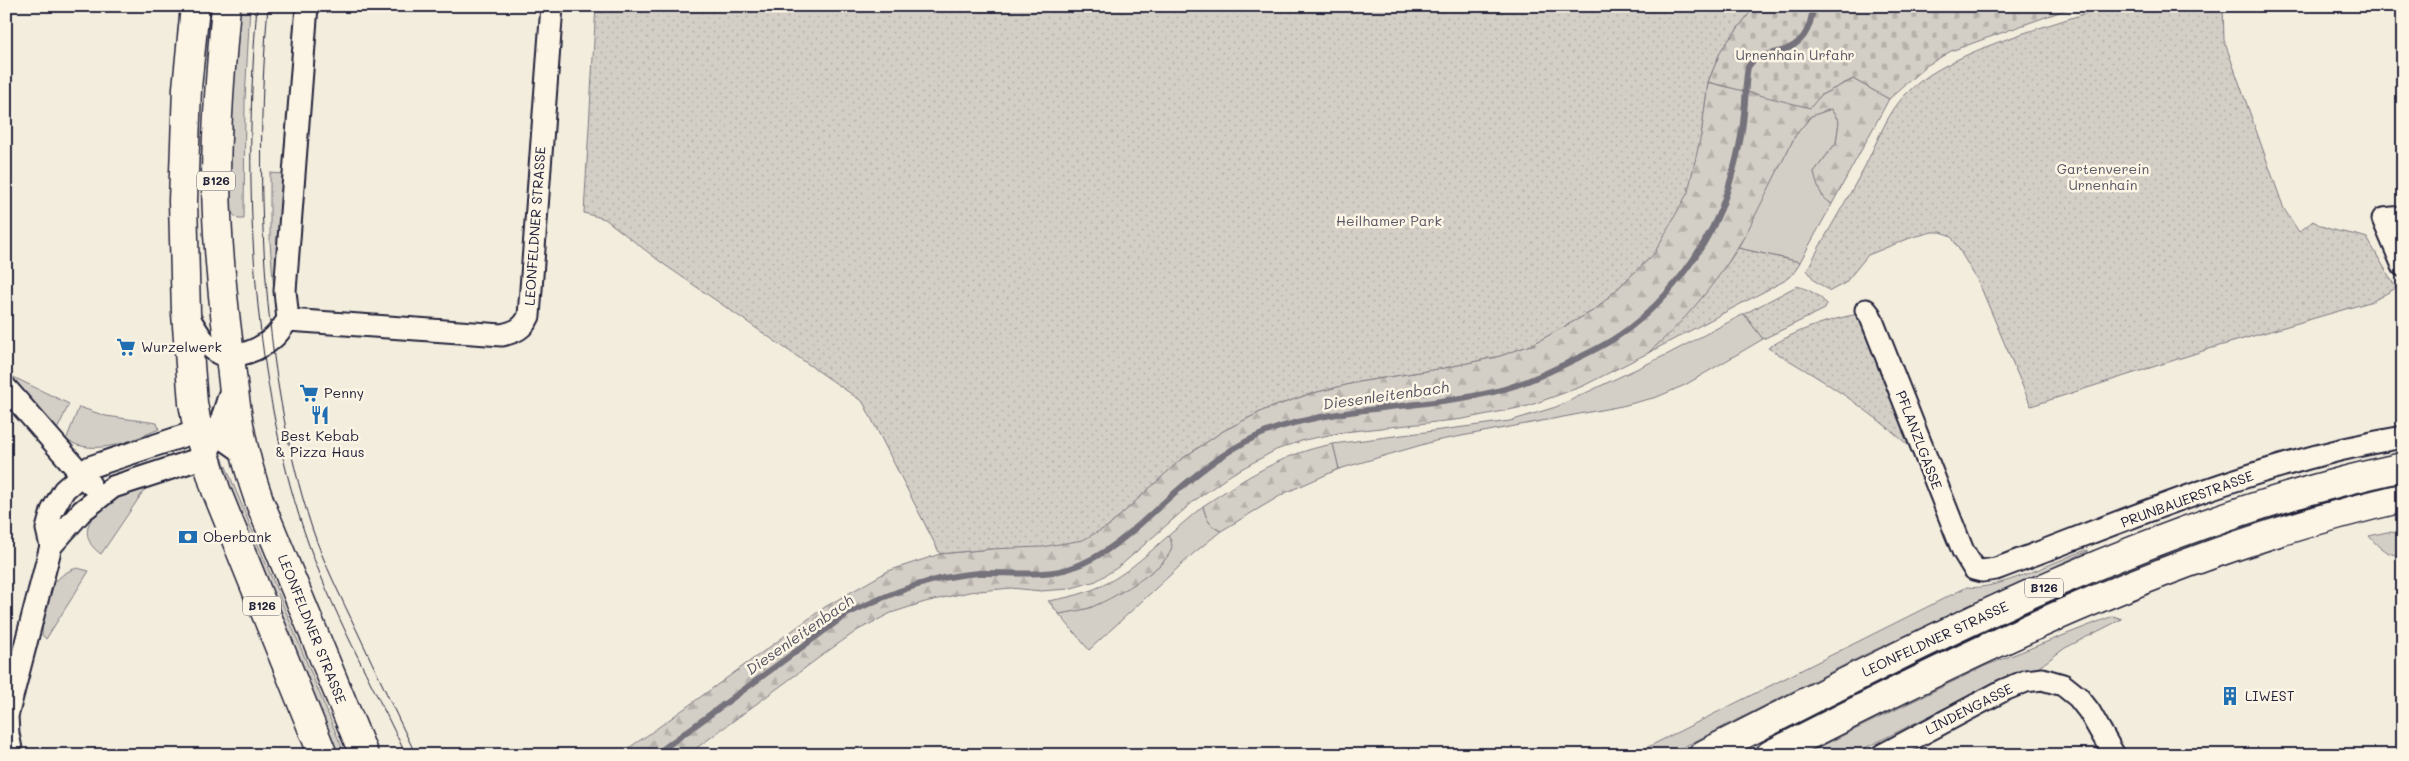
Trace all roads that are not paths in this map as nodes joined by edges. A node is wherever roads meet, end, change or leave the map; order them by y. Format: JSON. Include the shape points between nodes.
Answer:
{"nodes":[{"id":1,"x":195,"y":6,"type":"edge"},
{"id":2,"x":226,"y":6,"type":"edge"},
{"id":3,"x":307,"y":6,"type":"edge"},
{"id":4,"x":552,"y":6,"type":"edge"},
{"id":5,"x":2393,"y":218,"type":"edge"},
{"id":6,"x":2403,"y":266,"type":"edge"},
{"id":7,"x":1866,"y":310,"type":"dead end"},
{"id":8,"x":186,"y":313,"type":"junction"},
{"id":9,"x":288,"y":320,"type":"junction"},
{"id":10,"x":230,"y":356,"type":"junction"},
{"id":11,"x":232,"y":384,"type":"junction"},
{"id":12,"x":6,"y":388,"type":"edge"},
{"id":13,"x":2403,"y":437,"type":"edge"},
{"id":14,"x":207,"y":440,"type":"junction"},
{"id":15,"x":244,"y":453,"type":"junction"},
{"id":16,"x":2403,"y":467,"type":"edge"},
{"id":17,"x":81,"y":473,"type":"junction"},
{"id":18,"x":100,"y":495,"type":"junction"},
{"id":19,"x":2403,"y":498,"type":"edge"},
{"id":20,"x":2403,"y":518,"type":"edge"},
{"id":21,"x":2296,"y":526,"type":"junction"},
{"id":22,"x":51,"y":546,"type":"junction"},
{"id":23,"x":1974,"y":569,"type":"joint"},
{"id":24,"x":12,"y":752,"type":"edge"},
{"id":25,"x":323,"y":755,"type":"edge"},
{"id":26,"x":364,"y":755,"type":"edge"},
{"id":27,"x":1704,"y":755,"type":"edge"},
{"id":28,"x":1770,"y":755,"type":"edge"},
{"id":29,"x":1882,"y":755,"type":"edge"},
{"id":30,"x":2114,"y":755,"type":"edge"}],
"edges":[{"from":1,"to":8,"type":"main road","number":"B126","via":[[187,88],[183,201]]},
{"from":2,"to":10,"type":"main road","name":"LEONFELDNER STRASSE","number":"B126","via":[[216,184],[222,295]]},
{"from":3,"to":9,"type":"street","via":[[285,291]]},
{"from":4,"to":9,"type":"street","name":"LEONFELDNER STRASSE","via":[[526,323],[517,331],[502,335]]},
{"from":5,"to":6,"type":"street"},
{"from":7,"to":23,"type":"street","name":"PFLANZLGASSE","via":[[1963,551]]},
{"from":8,"to":10,"type":"street","via":[[204,341],[218,353]]},
{"from":8,"to":14,"type":"main road","number":"B126","via":[[192,392]]},
{"from":9,"to":10,"type":"street","via":[[264,345]]},
{"from":10,"to":11,"type":"main road","name":"LEONFELDNER STRASSE","number":"B126"},
{"from":11,"to":14,"type":"street"},
{"from":11,"to":15,"type":"main road","name":"LEONFELDNER STRASSE","number":"B126"},
{"from":12,"to":17,"type":"street"},
{"from":13,"to":23,"type":"street","name":"PRUNBAUERSTRASSE","via":[[2275,468],[1996,570]]},
{"from":14,"to":15,"type":"street"},
{"from":14,"to":17,"type":"street","via":[[103,461]]},
{"from":14,"to":18,"type":"street"},
{"from":14,"to":25,"type":"main road","number":"B126","via":[[216,490]]},
{"from":15,"to":26,"type":"main road","name":"LEONFELDNER STRASSE","number":"B126","via":[[260,503]]},
{"from":16,"to":27,"type":"main road","name":"LEONFELDNER STRASSE","number":"B126","via":[[2230,515],[2074,574],[1842,684]]},
{"from":17,"to":18,"type":"street"},
{"from":17,"to":22,"type":"street","via":[[64,490],[52,511],[47,530]]},
{"from":18,"to":22,"type":"street"},
{"from":19,"to":21,"type":"main road","number":"B126"},
{"from":20,"to":21,"type":"main road"},
{"from":21,"to":28,"type":"main road","number":"B126","via":[[2222,550],[2096,600],[1868,705]]},
{"from":22,"to":24,"type":"street","via":[[7,716]]},
{"from":29,"to":30,"type":"street","name":"LINDENGASSE","via":[[2004,690],[2042,679],[2063,685],[2078,697]]}]}
